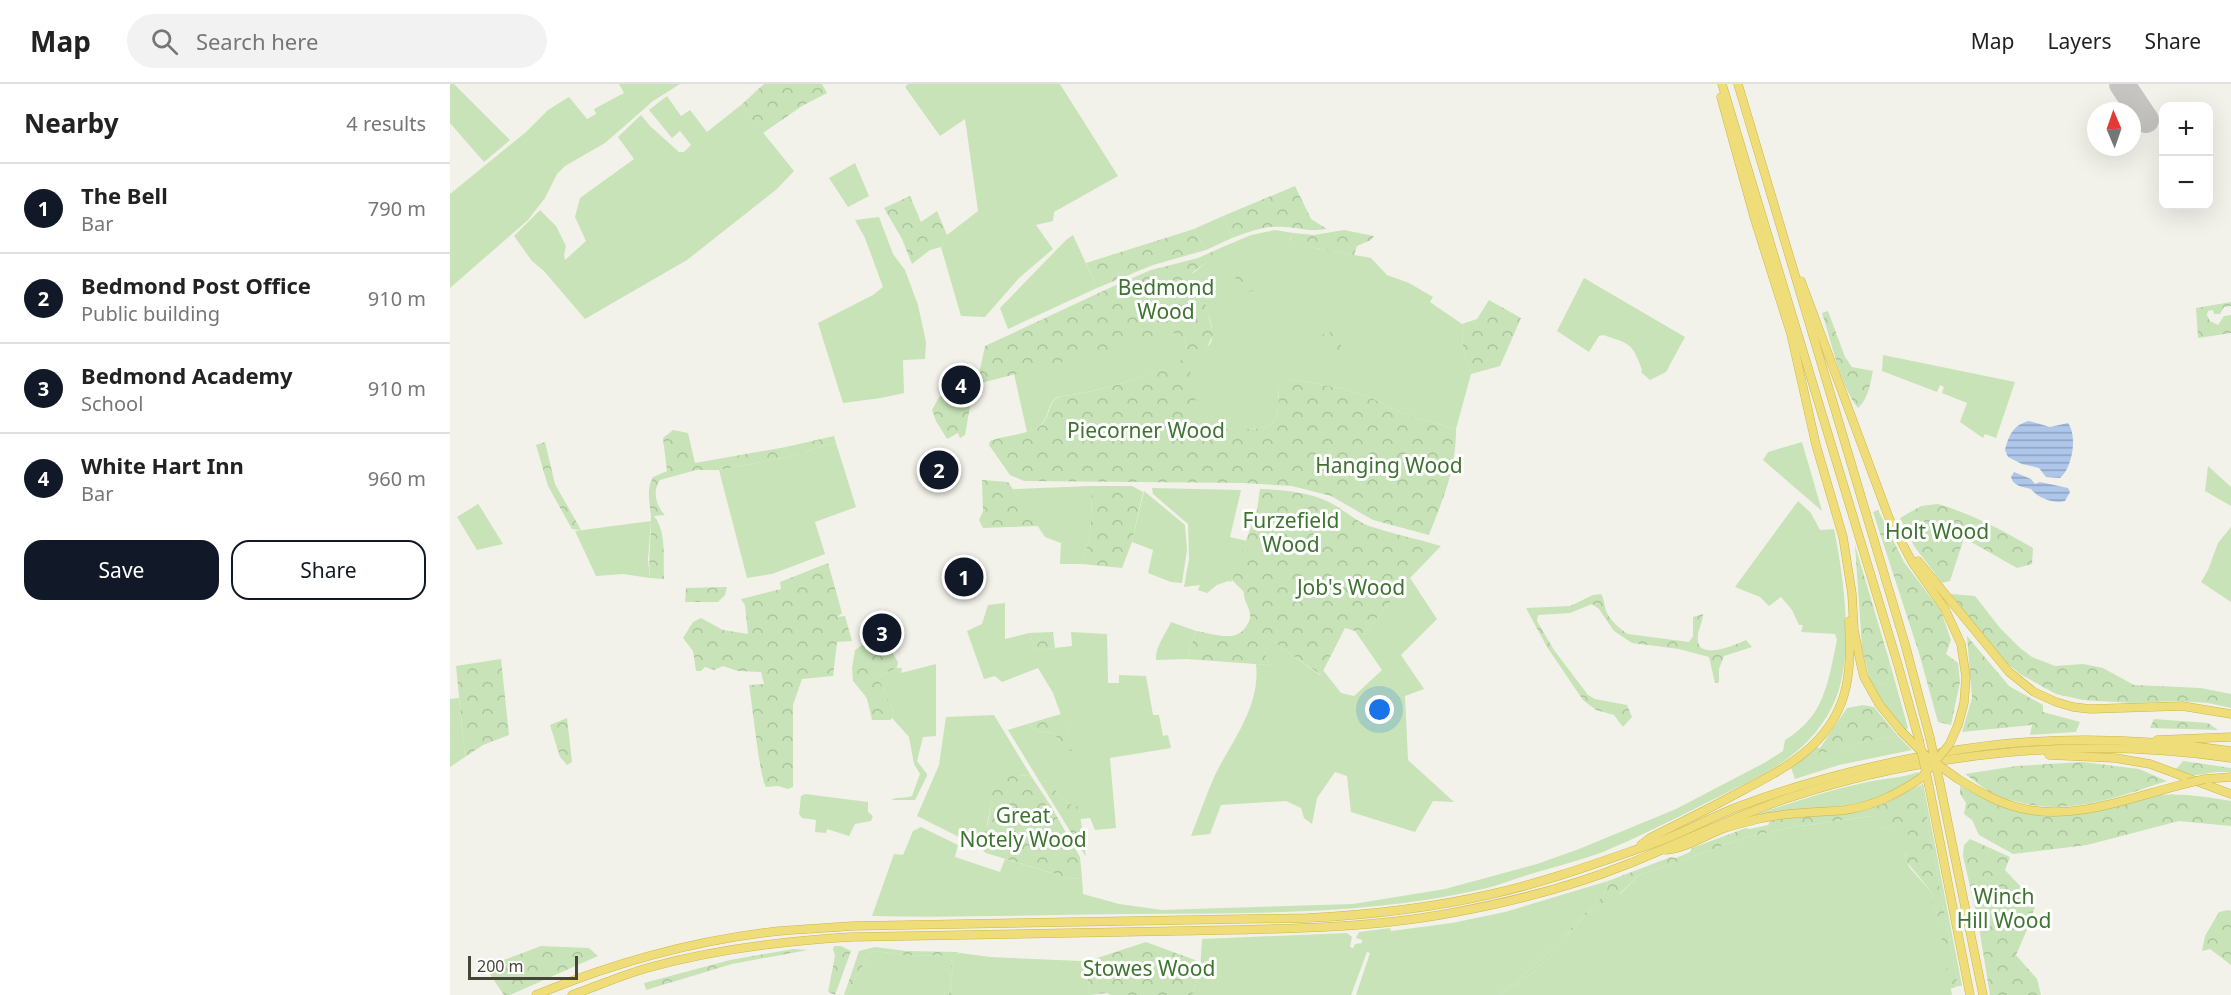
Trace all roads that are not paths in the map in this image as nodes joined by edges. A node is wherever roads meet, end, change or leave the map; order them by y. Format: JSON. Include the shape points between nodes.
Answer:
{"nodes":[{"id":1,"x":1717,"y":84,"type":"edge"},
{"id":2,"x":1722,"y":84,"type":"edge"},
{"id":3,"x":1738,"y":84,"type":"edge"},
{"id":4,"x":1771,"y":195,"type":"junction"},
{"id":5,"x":1895,"y":531,"type":"junction"},
{"id":6,"x":1847,"y":560,"type":"junction"},
{"id":7,"x":2231,"y":714,"type":"edge"},
{"id":8,"x":2231,"y":737,"type":"edge"},
{"id":9,"x":2140,"y":741,"type":"junction"},
{"id":10,"x":2231,"y":751,"type":"edge"},
{"id":11,"x":2018,"y":753,"type":"junction"},
{"id":12,"x":2231,"y":758,"type":"edge"},
{"id":13,"x":2231,"y":777,"type":"edge"},
{"id":14,"x":2231,"y":794,"type":"edge"},
{"id":15,"x":1638,"y":847,"type":"junction"},
{"id":16,"x":1660,"y":850,"type":"junction"},
{"id":17,"x":536,"y":995,"type":"edge"},
{"id":18,"x":572,"y":995,"type":"edge"},
{"id":19,"x":1970,"y":995,"type":"edge"},
{"id":20,"x":1983,"y":995,"type":"edge"}],
"edges":[{"from":1,"to":6,"type":"highway","via":[[1791,334]]},
{"from":2,"to":19,"type":"highway","bridge":true,"via":[[1919,740]]},
{"from":3,"to":4,"type":"highway"},
{"from":4,"to":5,"type":"highway"},
{"from":4,"to":20,"type":"highway","bridge":true,"via":[[1930,738]]},
{"from":5,"to":7,"type":"highway","via":[[1995,656],[2034,692],[2056,702],[2090,709],[2182,706]]},
{"from":5,"to":16,"type":"highway","bridge":true,"via":[[1945,609],[1960,644],[1966,676],[1964,703],[1949,745],[1921,778],[1898,794],[1871,804],[1758,819],[1675,849]]},
{"from":6,"to":13,"type":"highway","bridge":true,"via":[[1862,671],[1879,704],[1932,760],[1982,794],[2032,811],[2054,812],[2096,807],[2205,779]]},
{"from":6,"to":15,"type":"highway","via":[[1848,678],[1837,713],[1827,729],[1790,765]]},
{"from":8,"to":9,"type":"highway"},
{"from":9,"to":10,"type":"highway"},
{"from":9,"to":15,"type":"highway","via":[[1992,745],[1868,766],[1779,792]]},
{"from":11,"to":12,"type":"highway","via":[[2145,749]]},
{"from":11,"to":14,"type":"highway","via":[[2136,760]]},
{"from":11,"to":16,"type":"highway","via":[[1921,765],[1829,786],[1738,816]]},
{"from":15,"to":17,"type":"highway","via":[[1493,894],[1359,915],[778,931],[647,957]]},
{"from":16,"to":18,"type":"highway","via":[[1543,892],[1404,920],[1313,928],[851,936],[791,941],[648,967]]}]}
